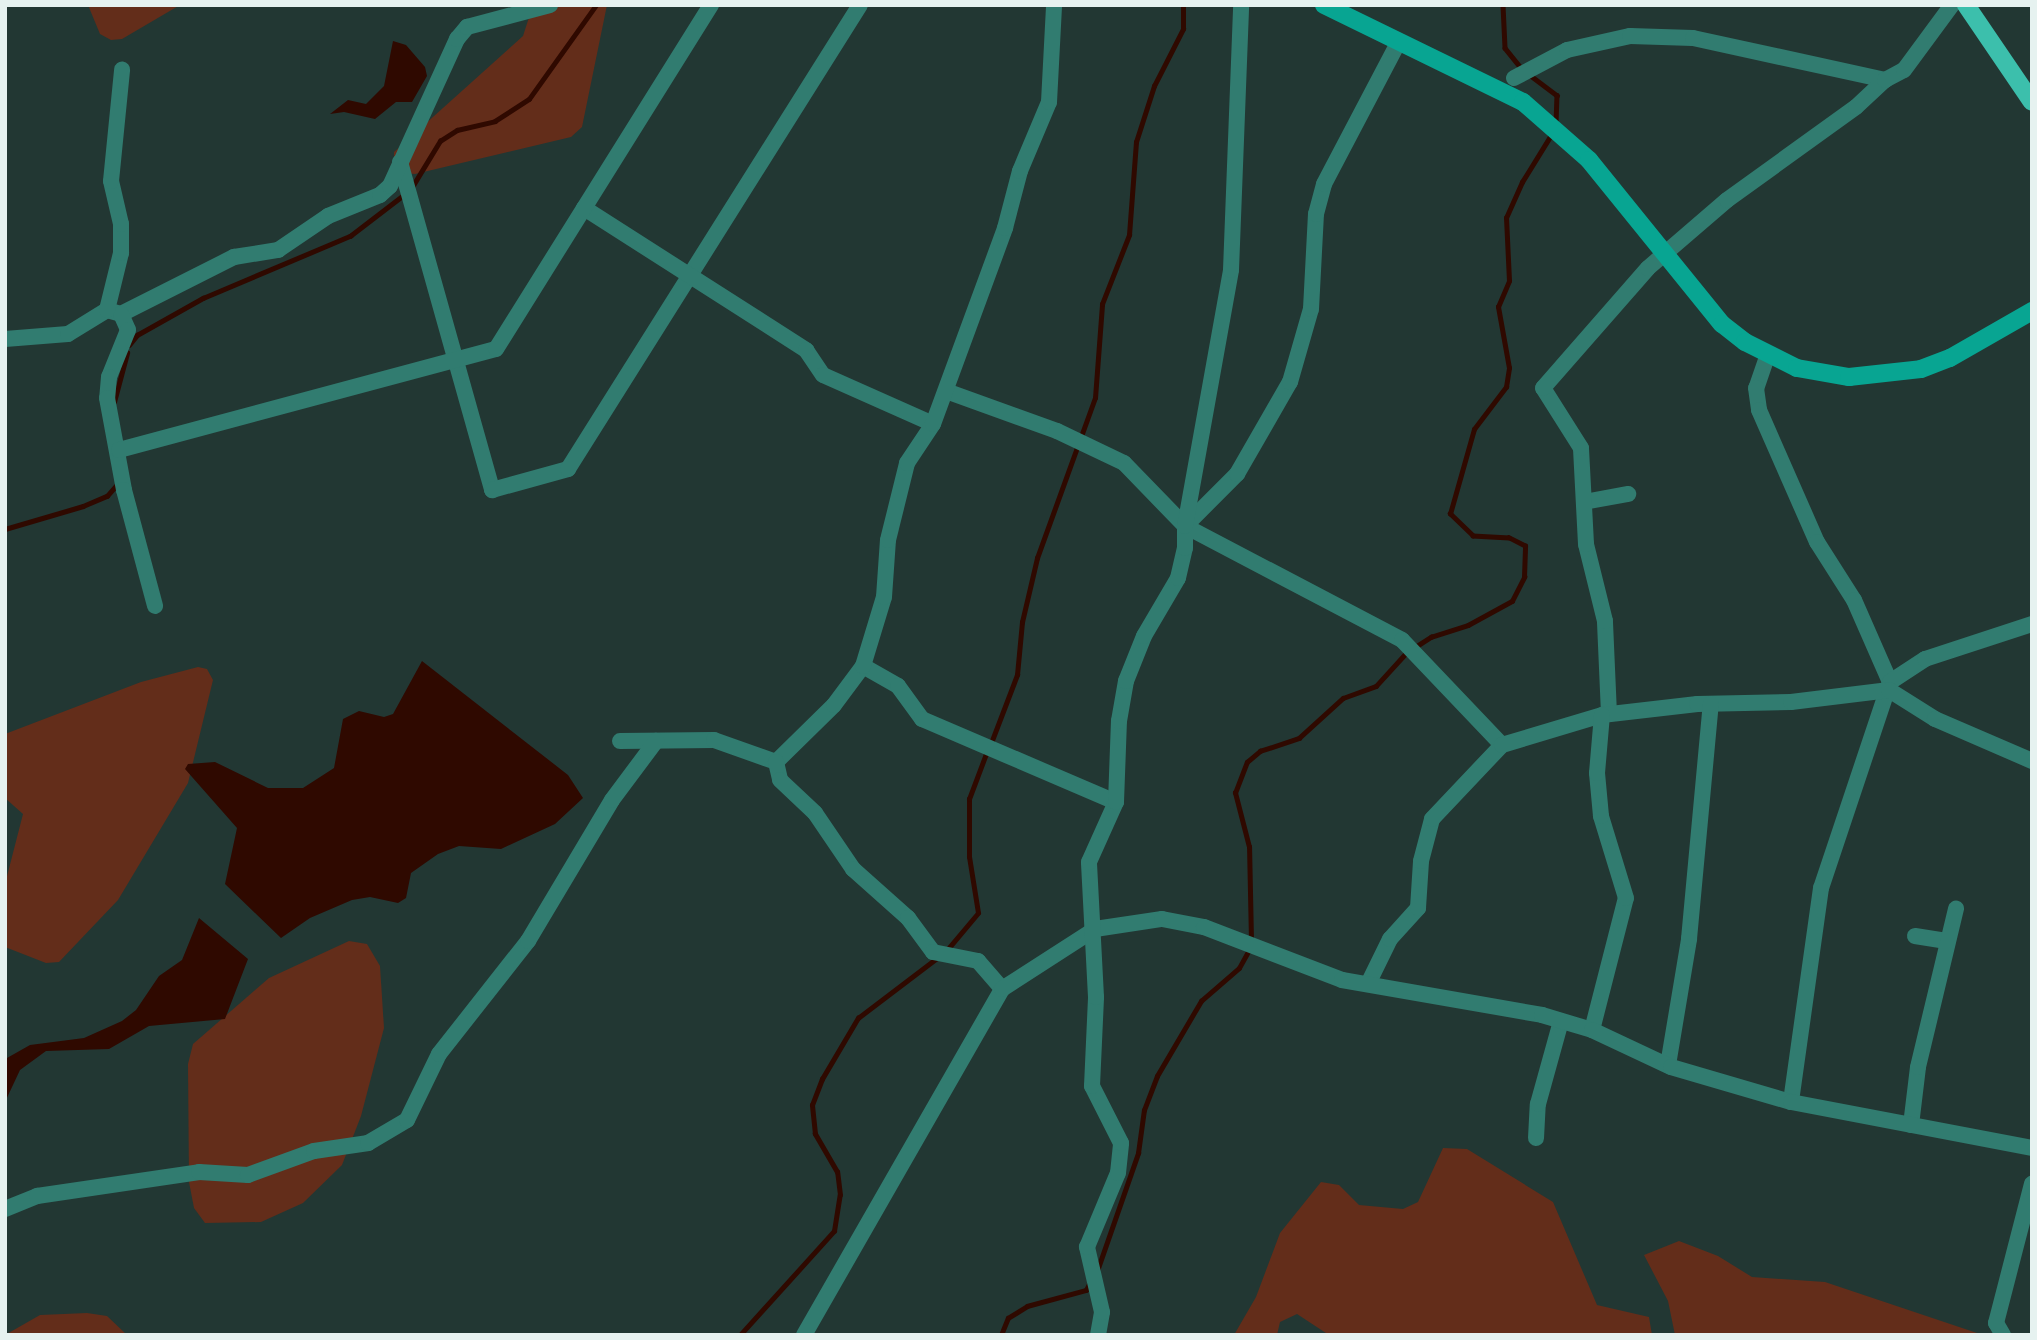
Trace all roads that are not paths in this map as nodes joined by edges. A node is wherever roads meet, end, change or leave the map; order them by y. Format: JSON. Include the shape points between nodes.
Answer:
{"nodes":[{"id":1,"x":550,"y":5,"type":"edge"},
{"id":2,"x":711,"y":5,"type":"edge"},
{"id":3,"x":860,"y":5,"type":"edge"},
{"id":4,"x":1054,"y":5,"type":"edge"},
{"id":5,"x":1241,"y":5,"type":"edge"},
{"id":6,"x":1324,"y":5,"type":"edge"},
{"id":7,"x":1952,"y":5,"type":"edge"},
{"id":8,"x":1966,"y":5,"type":"edge"},
{"id":9,"x":1399,"y":41,"type":"junction"},
{"id":10,"x":122,"y":71,"type":"dead end"},
{"id":11,"x":1514,"y":78,"type":"dead end"},
{"id":12,"x":1885,"y":80,"type":"junction"},
{"id":13,"x":2032,"y":102,"type":"edge"},
{"id":14,"x":400,"y":162,"type":"junction"},
{"id":15,"x":584,"y":208,"type":"junction"},
{"id":16,"x":1664,"y":254,"type":"junction"},
{"id":17,"x":691,"y":274,"type":"junction"},
{"id":18,"x":2032,"y":311,"type":"edge"},
{"id":19,"x":114,"y":312,"type":"junction"},
{"id":20,"x":5,"y":339,"type":"edge"},
{"id":21,"x":1768,"y":354,"type":"junction"},
{"id":22,"x":457,"y":360,"type":"junction"},
{"id":23,"x":946,"y":391,"type":"junction"},
{"id":24,"x":933,"y":424,"type":"junction"},
{"id":25,"x":119,"y":450,"type":"junction"},
{"id":26,"x":1628,"y":494,"type":"dead end"},
{"id":27,"x":1584,"y":502,"type":"junction"},
{"id":28,"x":1185,"y":526,"type":"junction"},
{"id":29,"x":155,"y":606,"type":"dead end"},
{"id":30,"x":2032,"y":624,"type":"edge"},
{"id":31,"x":863,"y":666,"type":"junction"},
{"id":32,"x":1889,"y":686,"type":"junction"},
{"id":33,"x":1711,"y":704,"type":"junction"},
{"id":34,"x":1606,"y":714,"type":"junction"},
{"id":35,"x":620,"y":741,"type":"dead end"},
{"id":36,"x":656,"y":741,"type":"junction"},
{"id":37,"x":1502,"y":745,"type":"junction"},
{"id":38,"x":2032,"y":761,"type":"edge"},
{"id":39,"x":776,"y":762,"type":"junction"},
{"id":40,"x":1116,"y":802,"type":"junction"},
{"id":41,"x":1956,"y":909,"type":"dead end"},
{"id":42,"x":1095,"y":929,"type":"junction"},
{"id":43,"x":1915,"y":936,"type":"dead end"},
{"id":44,"x":1947,"y":941,"type":"junction"},
{"id":45,"x":1368,"y":984,"type":"junction"},
{"id":46,"x":1002,"y":989,"type":"junction"},
{"id":47,"x":1561,"y":1021,"type":"junction"},
{"id":48,"x":1591,"y":1030,"type":"junction"},
{"id":49,"x":1668,"y":1066,"type":"junction"},
{"id":50,"x":1791,"y":1102,"type":"junction"},
{"id":51,"x":1911,"y":1125,"type":"junction"},
{"id":52,"x":1536,"y":1138,"type":"dead end"},
{"id":53,"x":2032,"y":1148,"type":"edge"},
{"id":54,"x":2032,"y":1184,"type":"edge"},
{"id":55,"x":5,"y":1209,"type":"edge"},
{"id":56,"x":804,"y":1335,"type":"edge"},
{"id":57,"x":1098,"y":1335,"type":"edge"},
{"id":58,"x":2003,"y":1335,"type":"edge"}],
"edges":[{"from":1,"to":14,"type":"street","via":[[467,27]]},
{"from":2,"to":15,"type":"street"},
{"from":3,"to":17,"type":"street"},
{"from":4,"to":23,"type":"street","via":[[1049,102],[1020,171],[1005,228]]},
{"from":5,"to":28,"type":"street","via":[[1231,271]]},
{"from":6,"to":9,"type":"street"},
{"from":7,"to":12,"type":"street","via":[[1904,70]]},
{"from":8,"to":13,"type":"main road"},
{"from":9,"to":16,"type":"street","via":[[1523,102],[1589,160]]},
{"from":9,"to":28,"type":"street","via":[[1324,184],[1316,214],[1311,309],[1290,383],[1237,474]]},
{"from":10,"to":19,"type":"street","via":[[111,181],[121,224]]},
{"from":11,"to":12,"type":"street","via":[[1567,50],[1630,36],[1693,38]]},
{"from":12,"to":16,"type":"street"},
{"from":14,"to":19,"type":"street","via":[[390,186],[380,195],[328,216],[278,250],[234,257]]},
{"from":14,"to":22,"type":"street"},
{"from":15,"to":17,"type":"street"},
{"from":15,"to":22,"type":"street","via":[[496,349]]},
{"from":16,"to":21,"type":"street","via":[[1722,324]]},
{"from":16,"to":27,"type":"street","via":[[1544,388],[1581,448]]},
{"from":17,"to":22,"type":"street","via":[[568,470],[492,490]]},
{"from":17,"to":24,"type":"street","via":[[806,350],[822,375]]},
{"from":18,"to":21,"type":"street","via":[[1950,358],[1889,375],[1849,377],[1797,368]]},
{"from":19,"to":20,"type":"street","via":[[68,334]]},
{"from":19,"to":25,"type":"street","via":[[128,330],[109,377],[107,397]]},
{"from":21,"to":32,"type":"street","via":[[1756,388],[1759,410],[1817,542],[1854,600]]},
{"from":22,"to":25,"type":"street"},
{"from":23,"to":24,"type":"street"},
{"from":23,"to":28,"type":"street","via":[[1057,431],[1124,463]]},
{"from":24,"to":31,"type":"street","via":[[907,463],[888,540],[884,597]]},
{"from":25,"to":29,"type":"street","via":[[124,491]]},
{"from":26,"to":27,"type":"street"},
{"from":27,"to":34,"type":"street","via":[[1586,544],[1605,621]]},
{"from":28,"to":37,"type":"street","via":[[1402,640]]},
{"from":28,"to":40,"type":"street","via":[[1178,578],[1144,636],[1126,681],[1119,721]]},
{"from":30,"to":32,"type":"street","via":[[1925,659]]},
{"from":31,"to":39,"type":"street","via":[[834,705]]},
{"from":31,"to":40,"type":"street","via":[[898,686],[922,719]]},
{"from":32,"to":33,"type":"street","via":[[1791,702]]},
{"from":32,"to":38,"type":"street","via":[[1935,719]]},
{"from":32,"to":50,"type":"street","via":[[1821,888]]},
{"from":33,"to":34,"type":"street"},
{"from":33,"to":49,"type":"street","via":[[1689,939]]},
{"from":34,"to":37,"type":"street"},
{"from":34,"to":48,"type":"street","via":[[1597,773],[1601,816],[1626,898]]},
{"from":35,"to":36,"type":"street"},
{"from":36,"to":39,"type":"street","via":[[714,740]]},
{"from":36,"to":55,"type":"street","via":[[612,800],[528,941],[439,1055],[407,1121],[368,1143],[314,1151],[248,1175],[199,1172],[37,1196]]},
{"from":37,"to":45,"type":"street","via":[[1432,819],[1421,861],[1418,908],[1390,939]]},
{"from":39,"to":46,"type":"street","via":[[780,780],[815,813],[853,869],[908,918],[933,952],[978,961]]},
{"from":40,"to":42,"type":"street","via":[[1089,862]]},
{"from":41,"to":44,"type":"street"},
{"from":42,"to":45,"type":"street","via":[[1162,919],[1204,927],[1342,980]]},
{"from":42,"to":46,"type":"street"},
{"from":42,"to":57,"type":"street","via":[[1091,1086],[1121,1143],[1118,1173],[1087,1247],[1102,1312]]},
{"from":43,"to":44,"type":"street"},
{"from":44,"to":51,"type":"street","via":[[1918,1067]]},
{"from":45,"to":47,"type":"street","via":[[1430,998],[1485,1002]]},
{"from":46,"to":56,"type":"street"},
{"from":47,"to":48,"type":"street"},
{"from":47,"to":52,"type":"street","via":[[1538,1104]]},
{"from":48,"to":49,"type":"street"},
{"from":49,"to":50,"type":"street"},
{"from":50,"to":51,"type":"street"},
{"from":51,"to":53,"type":"street"},
{"from":54,"to":58,"type":"street","via":[[1996,1323]]}]}
